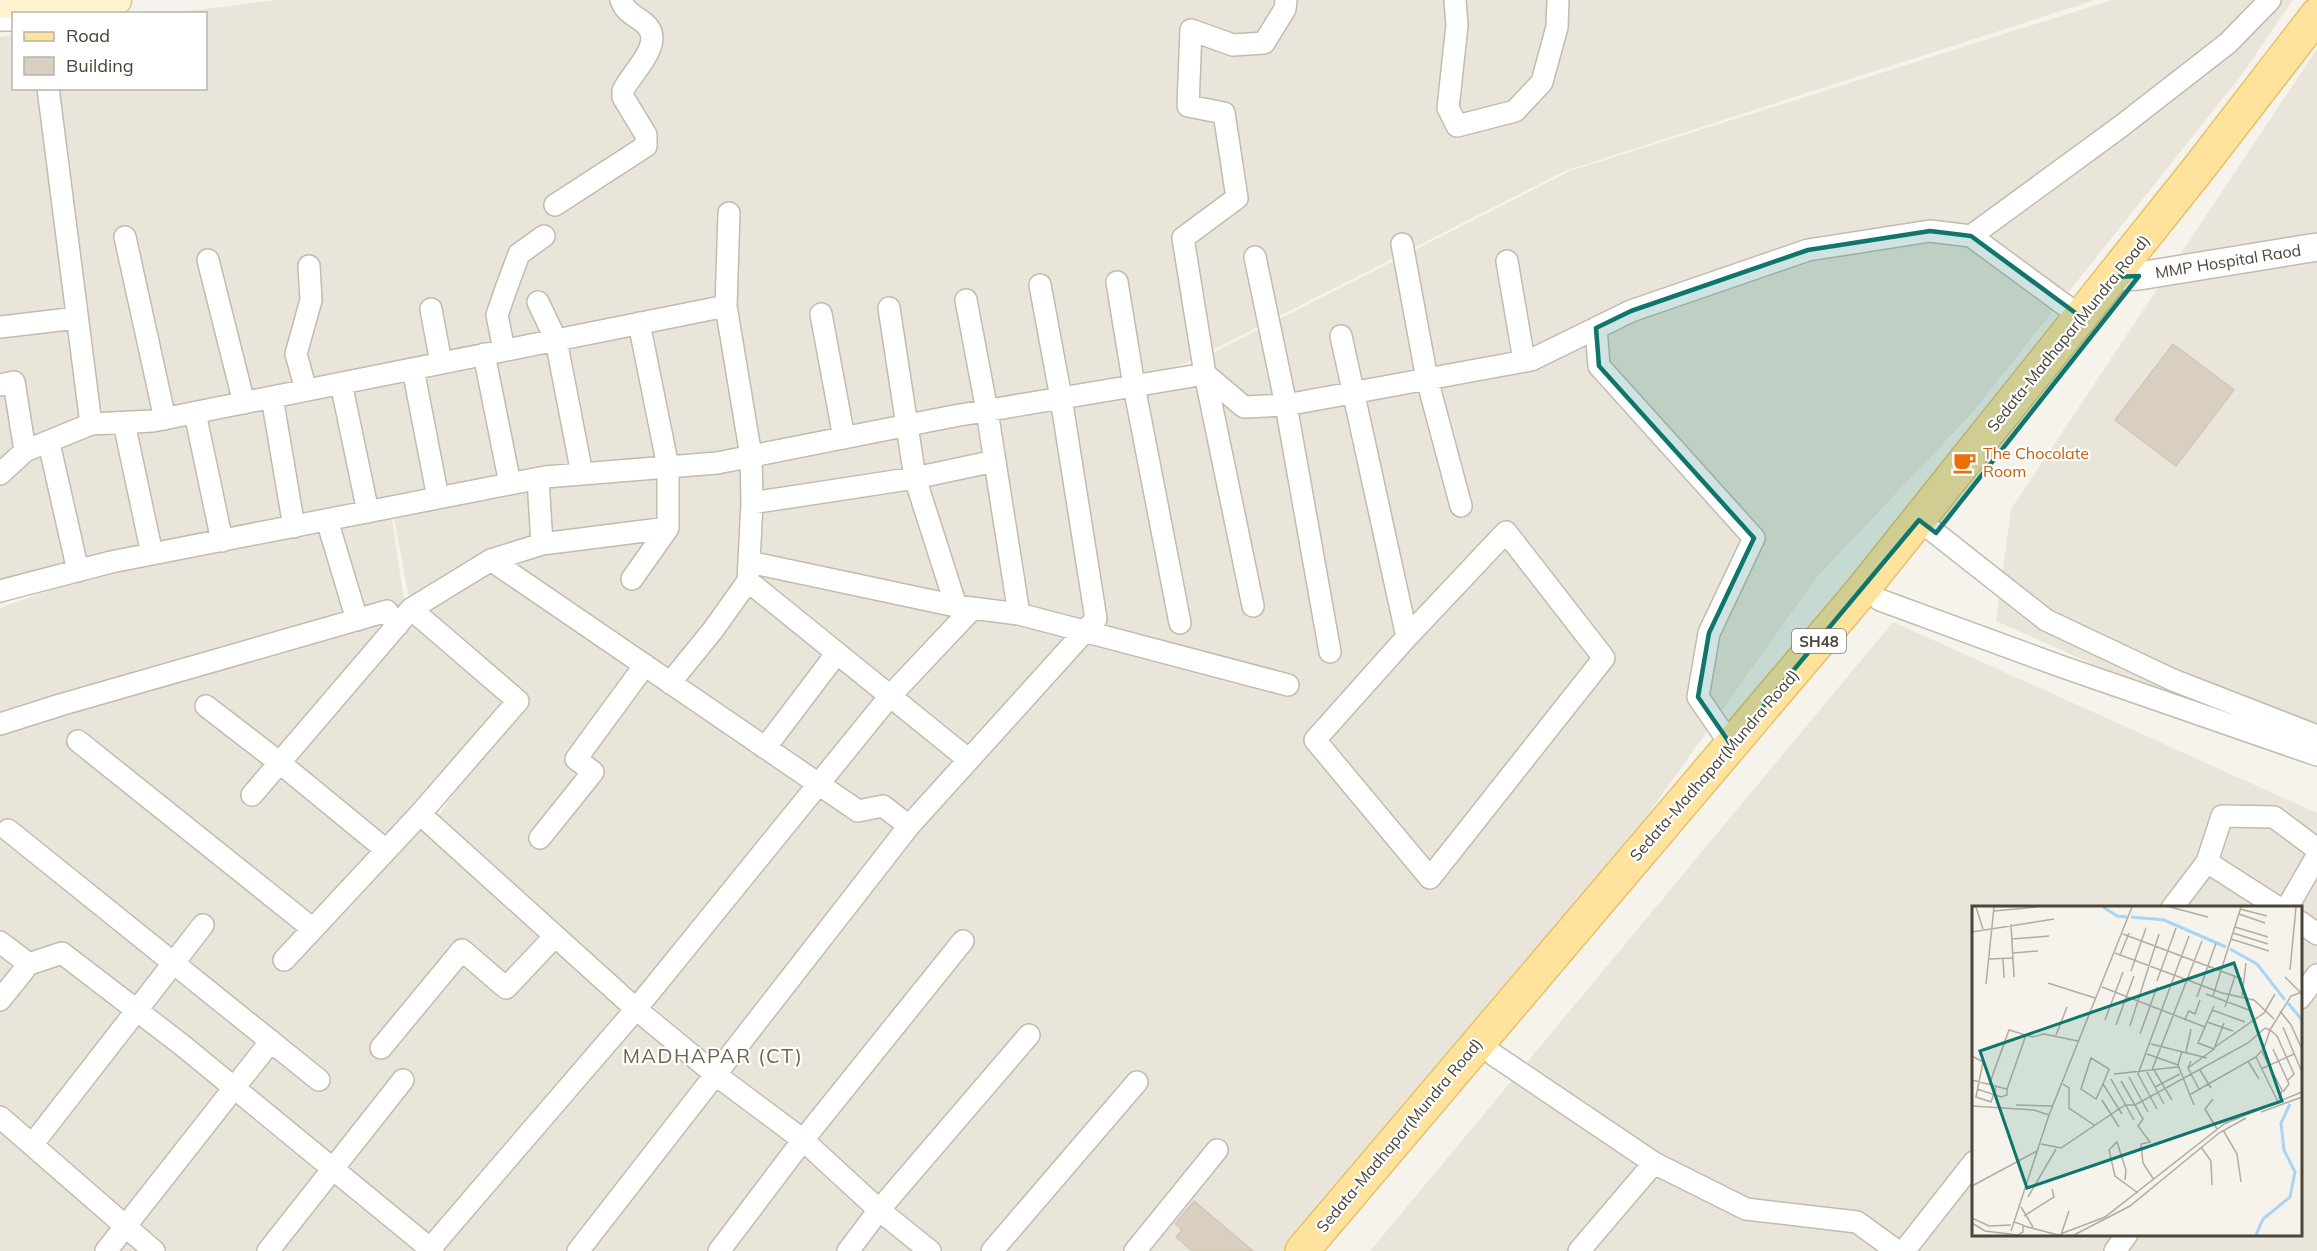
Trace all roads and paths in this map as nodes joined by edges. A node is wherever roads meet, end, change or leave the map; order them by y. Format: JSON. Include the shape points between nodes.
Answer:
{"nodes":[{"id":1,"x":116,"y":0,"type":"edge"},
{"id":2,"x":621,"y":0,"type":"edge"},
{"id":3,"x":1286,"y":0,"type":"edge"},
{"id":4,"x":1455,"y":0,"type":"edge"},
{"id":5,"x":1558,"y":0,"type":"edge"},
{"id":6,"x":2270,"y":0,"type":"edge"},
{"id":7,"x":0,"y":3,"type":"edge"},
{"id":8,"x":38,"y":8,"type":"edge"},
{"id":9,"x":2317,"y":15,"type":"edge"},
{"id":10,"x":2317,"y":50,"type":"edge"},
{"id":11,"x":48,"y":90,"type":"edge"},
{"id":12,"x":555,"y":205,"type":"dead end"},
{"id":13,"x":729,"y":213,"type":"dead end"},
{"id":14,"x":544,"y":236,"type":"dead end"},
{"id":15,"x":1971,"y":236,"type":"junction"},
{"id":16,"x":125,"y":237,"type":"dead end"},
{"id":17,"x":1402,"y":244,"type":"dead end"},
{"id":18,"x":2317,"y":247,"type":"edge"},
{"id":19,"x":1255,"y":257,"type":"dead end"},
{"id":20,"x":208,"y":260,"type":"dead end"},
{"id":21,"x":1507,"y":261,"type":"dead end"},
{"id":22,"x":309,"y":266,"type":"dead end"},
{"id":23,"x":2126,"y":276,"type":"junction"},
{"id":24,"x":1117,"y":282,"type":"dead end"},
{"id":25,"x":1040,"y":285,"type":"dead end"},
{"id":26,"x":966,"y":300,"type":"dead end"},
{"id":27,"x":538,"y":302,"type":"dead end"},
{"id":28,"x":726,"y":306,"type":"junction"},
{"id":29,"x":889,"y":308,"type":"dead end"},
{"id":30,"x":431,"y":309,"type":"dead end"},
{"id":31,"x":821,"y":314,"type":"dead end"},
{"id":32,"x":2081,"y":317,"type":"junction"},
{"id":33,"x":77,"y":318,"type":"junction"},
{"id":34,"x":639,"y":323,"type":"junction"},
{"id":35,"x":0,"y":327,"type":"edge"},
{"id":36,"x":1596,"y":328,"type":"junction"},
{"id":37,"x":1341,"y":336,"type":"dead end"},
{"id":38,"x":556,"y":340,"type":"junction"},
{"id":39,"x":494,"y":352,"type":"junction"},
{"id":40,"x":1524,"y":361,"type":"junction"},
{"id":41,"x":441,"y":363,"type":"junction"},
{"id":42,"x":413,"y":369,"type":"junction"},
{"id":43,"x":1205,"y":374,"type":"junction"},
{"id":44,"x":1427,"y":379,"type":"junction"},
{"id":45,"x":341,"y":383,"type":"junction"},
{"id":46,"x":0,"y":385,"type":"edge"},
{"id":47,"x":1134,"y":386,"type":"junction"},
{"id":48,"x":306,"y":390,"type":"junction"},
{"id":49,"x":1352,"y":393,"type":"junction"},
{"id":50,"x":272,"y":397,"type":"junction"},
{"id":51,"x":1060,"y":398,"type":"junction"},
{"id":52,"x":244,"y":403,"type":"junction"},
{"id":53,"x":1286,"y":405,"type":"junction"},
{"id":54,"x":987,"y":411,"type":"junction"},
{"id":55,"x":195,"y":413,"type":"junction"},
{"id":56,"x":165,"y":419,"type":"junction"},
{"id":57,"x":124,"y":423,"type":"junction"},
{"id":58,"x":91,"y":424,"type":"junction"},
{"id":59,"x":908,"y":425,"type":"junction"},
{"id":60,"x":844,"y":438,"type":"junction"},
{"id":61,"x":49,"y":443,"type":"junction"},
{"id":62,"x":25,"y":452,"type":"junction"},
{"id":63,"x":751,"y":456,"type":"junction"},
{"id":64,"x":995,"y":461,"type":"junction"},
{"id":65,"x":668,"y":467,"type":"junction"},
{"id":66,"x":0,"y":474,"type":"edge"},
{"id":67,"x":582,"y":474,"type":"junction"},
{"id":68,"x":915,"y":478,"type":"junction"},
{"id":69,"x":538,"y":479,"type":"junction"},
{"id":70,"x":510,"y":484,"type":"junction"},
{"id":71,"x":438,"y":498,"type":"junction"},
{"id":72,"x":752,"y":503,"type":"junction"},
{"id":73,"x":1461,"y":506,"type":"dead end"},
{"id":74,"x":368,"y":512,"type":"junction"},
{"id":75,"x":327,"y":520,"type":"junction"},
{"id":76,"x":294,"y":526,"type":"junction"},
{"id":77,"x":1927,"y":526,"type":"junction"},
{"id":78,"x":668,"y":528,"type":"junction"},
{"id":79,"x":222,"y":541,"type":"junction"},
{"id":80,"x":542,"y":544,"type":"junction"},
{"id":81,"x":152,"y":555,"type":"junction"},
{"id":82,"x":491,"y":560,"type":"junction"},
{"id":83,"x":78,"y":571,"type":"junction"},
{"id":84,"x":749,"y":571,"type":"junction"},
{"id":85,"x":632,"y":579,"type":"dead end"},
{"id":86,"x":0,"y":591,"type":"edge"},
{"id":87,"x":1880,"y":600,"type":"junction"},
{"id":88,"x":1253,"y":606,"type":"dead end"},
{"id":89,"x":964,"y":607,"type":"junction"},
{"id":90,"x":411,"y":609,"type":"junction"},
{"id":91,"x":1019,"y":614,"type":"junction"},
{"id":92,"x":357,"y":620,"type":"junction"},
{"id":93,"x":1180,"y":623,"type":"dead end"},
{"id":94,"x":396,"y":626,"type":"junction"},
{"id":95,"x":1083,"y":633,"type":"junction"},
{"id":96,"x":1407,"y":637,"type":"junction"},
{"id":97,"x":1330,"y":652,"type":"dead end"},
{"id":98,"x":837,"y":653,"type":"junction"},
{"id":99,"x":645,"y":665,"type":"junction"},
{"id":100,"x":670,"y":683,"type":"junction"},
{"id":101,"x":1288,"y":685,"type":"dead end"},
{"id":102,"x":890,"y":696,"type":"junction"},
{"id":103,"x":206,"y":706,"type":"dead end"},
{"id":104,"x":0,"y":724,"type":"edge"},
{"id":105,"x":2317,"y":736,"type":"edge"},
{"id":106,"x":78,"y":741,"type":"dead end"},
{"id":107,"x":1731,"y":746,"type":"junction"},
{"id":108,"x":765,"y":748,"type":"junction"},
{"id":109,"x":2317,"y":755,"type":"edge"},
{"id":110,"x":969,"y":760,"type":"junction"},
{"id":111,"x":280,"y":763,"type":"junction"},
{"id":112,"x":819,"y":784,"type":"junction"},
{"id":113,"x":252,"y":795,"type":"dead end"},
{"id":114,"x":420,"y":814,"type":"junction"},
{"id":115,"x":909,"y":826,"type":"junction"},
{"id":116,"x":8,"y":830,"type":"dead end"},
{"id":117,"x":540,"y":838,"type":"dead end"},
{"id":118,"x":2317,"y":849,"type":"edge"},
{"id":119,"x":386,"y":850,"type":"junction"},
{"id":120,"x":2317,"y":856,"type":"edge"},
{"id":121,"x":2207,"y":862,"type":"junction"},
{"id":122,"x":2174,"y":906,"type":"edge"},
{"id":123,"x":2276,"y":906,"type":"edge"},
{"id":124,"x":2288,"y":906,"type":"edge"},
{"id":125,"x":2302,"y":923,"type":"edge"},
{"id":126,"x":203,"y":925,"type":"dead end"},
{"id":127,"x":313,"y":929,"type":"junction"},
{"id":128,"x":2317,"y":934,"type":"edge"},
{"id":129,"x":555,"y":936,"type":"junction"},
{"id":130,"x":963,"y":941,"type":"dead end"},
{"id":131,"x":0,"y":942,"type":"edge"},
{"id":132,"x":284,"y":960,"type":"dead end"},
{"id":133,"x":173,"y":962,"type":"junction"},
{"id":134,"x":29,"y":964,"type":"junction"},
{"id":135,"x":2317,"y":975,"type":"edge"},
{"id":136,"x":2302,"y":997,"type":"edge"},
{"id":137,"x":0,"y":999,"type":"edge"},
{"id":138,"x":636,"y":1009,"type":"junction"},
{"id":139,"x":136,"y":1010,"type":"junction"},
{"id":140,"x":1029,"y":1035,"type":"dead end"},
{"id":141,"x":271,"y":1041,"type":"junction"},
{"id":142,"x":381,"y":1048,"type":"dead end"},
{"id":143,"x":1494,"y":1055,"type":"junction"},
{"id":144,"x":716,"y":1075,"type":"junction"},
{"id":145,"x":319,"y":1080,"type":"dead end"},
{"id":146,"x":404,"y":1080,"type":"dead end"},
{"id":147,"x":1137,"y":1082,"type":"dead end"},
{"id":148,"x":233,"y":1087,"type":"junction"},
{"id":149,"x":0,"y":1117,"type":"edge"},
{"id":150,"x":803,"y":1140,"type":"junction"},
{"id":151,"x":32,"y":1145,"type":"junction"},
{"id":152,"x":1217,"y":1150,"type":"dead end"},
{"id":153,"x":1654,"y":1162,"type":"junction"},
{"id":154,"x":1972,"y":1165,"type":"edge"},
{"id":155,"x":333,"y":1169,"type":"junction"},
{"id":156,"x":879,"y":1210,"type":"junction"},
{"id":157,"x":126,"y":1226,"type":"junction"},
{"id":158,"x":2126,"y":1236,"type":"edge"},
{"id":159,"x":430,"y":1250,"type":"edge"},
{"id":160,"x":106,"y":1251,"type":"edge"},
{"id":161,"x":154,"y":1251,"type":"edge"},
{"id":162,"x":268,"y":1251,"type":"edge"},
{"id":163,"x":578,"y":1251,"type":"edge"},
{"id":164,"x":719,"y":1251,"type":"edge"},
{"id":165,"x":848,"y":1251,"type":"edge"},
{"id":166,"x":930,"y":1251,"type":"edge"},
{"id":167,"x":992,"y":1251,"type":"edge"},
{"id":168,"x":1135,"y":1251,"type":"edge"},
{"id":169,"x":1302,"y":1251,"type":"edge"},
{"id":170,"x":1329,"y":1251,"type":"edge"},
{"id":171,"x":1580,"y":1251,"type":"edge"},
{"id":172,"x":1897,"y":1251,"type":"edge"},
{"id":173,"x":1904,"y":1251,"type":"edge"},
{"id":174,"x":2115,"y":1251,"type":"edge"}],
"edges":[{"from":1,"to":8,"type":"main road"},
{"from":2,"to":12,"type":"street","via":[[624,9],[650,28],[652,36],[645,60],[623,91],[646,135],[646,146]]},
{"from":3,"to":43,"type":"street","via":[[1285,9],[1264,43],[1233,45],[1191,30],[1188,106],[1224,113],[1238,198],[1183,238]]},
{"from":4,"to":5,"type":"street","via":[[1457,25],[1448,108],[1457,126],[1515,111],[1542,82],[1557,27]]},
{"from":6,"to":15,"type":"street","via":[[2228,43]]},
{"from":7,"to":8,"type":"main road"},
{"from":9,"to":23,"type":"main road","name":"Sedata-Madhapar(Mundra Road)","number":"SH48"},
{"from":10,"to":23,"type":"main road","name":"Sedata-Madhapar(Mundra Road)","number":"SH48","via":[[2216,181]]},
{"from":11,"to":33,"type":"street"},
{"from":13,"to":28,"type":"street"},
{"from":14,"to":39,"type":"street","via":[[519,254],[497,315]]},
{"from":15,"to":32,"type":"street"},
{"from":15,"to":36,"type":"street","via":[[1930,231],[1808,250],[1631,310]]},
{"from":16,"to":56,"type":"street"},
{"from":17,"to":44,"type":"street"},
{"from":18,"to":23,"type":"street","name":"MMP Hospital Raod"},
{"from":19,"to":53,"type":"street"},
{"from":20,"to":52,"type":"street"},
{"from":21,"to":40,"type":"street"},
{"from":22,"to":48,"type":"street","via":[[311,300],[296,354]]},
{"from":23,"to":32,"type":"main road","name":"Sedata-Madhapar(Mundra Road)","number":"SH48"},
{"from":23,"to":77,"type":"main road","name":"Sedata-Madhapar(Mundra Road)","number":"SH48"},
{"from":24,"to":47,"type":"street"},
{"from":25,"to":51,"type":"street"},
{"from":26,"to":54,"type":"street"},
{"from":27,"to":38,"type":"street"},
{"from":28,"to":34,"type":"street"},
{"from":28,"to":63,"type":"street"},
{"from":29,"to":59,"type":"street"},
{"from":30,"to":41,"type":"street"},
{"from":31,"to":60,"type":"street"},
{"from":32,"to":77,"type":"main road","name":"Sedata-Madhapar(Mundra Road)","number":"SH48"},
{"from":33,"to":35,"type":"street"},
{"from":33,"to":58,"type":"street"},
{"from":34,"to":38,"type":"street"},
{"from":34,"to":65,"type":"street"},
{"from":36,"to":40,"type":"street"},
{"from":36,"to":107,"type":"street","via":[[1599,366],[1754,538],[1709,633],[1698,697]]},
{"from":37,"to":49,"type":"street"},
{"from":38,"to":39,"type":"street"},
{"from":38,"to":67,"type":"street"},
{"from":39,"to":41,"type":"street"},
{"from":39,"to":70,"type":"street"},
{"from":40,"to":44,"type":"street"},
{"from":41,"to":42,"type":"street"},
{"from":42,"to":45,"type":"street"},
{"from":42,"to":71,"type":"street"},
{"from":43,"to":47,"type":"street"},
{"from":43,"to":53,"type":"street","via":[[1244,407]]},
{"from":43,"to":88,"type":"street"},
{"from":44,"to":49,"type":"street"},
{"from":44,"to":73,"type":"street"},
{"from":45,"to":48,"type":"street"},
{"from":45,"to":74,"type":"street"},
{"from":46,"to":62,"type":"street","via":[[14,382]]},
{"from":47,"to":51,"type":"street"},
{"from":47,"to":93,"type":"street"},
{"from":48,"to":50,"type":"street"},
{"from":49,"to":53,"type":"street"},
{"from":49,"to":96,"type":"street"},
{"from":50,"to":52,"type":"street"},
{"from":50,"to":76,"type":"street"},
{"from":51,"to":54,"type":"street"},
{"from":51,"to":95,"type":"street","via":[[1096,619]]},
{"from":52,"to":55,"type":"street"},
{"from":53,"to":97,"type":"street"},
{"from":54,"to":59,"type":"street"},
{"from":54,"to":64,"type":"street"},
{"from":55,"to":56,"type":"street"},
{"from":55,"to":79,"type":"street"},
{"from":56,"to":57,"type":"street"},
{"from":57,"to":58,"type":"street"},
{"from":57,"to":81,"type":"street"},
{"from":58,"to":61,"type":"street"},
{"from":59,"to":60,"type":"street"},
{"from":59,"to":68,"type":"street"},
{"from":60,"to":63,"type":"street"},
{"from":61,"to":62,"type":"street"},
{"from":61,"to":83,"type":"street"},
{"from":62,"to":66,"type":"street"},
{"from":63,"to":65,"type":"street"},
{"from":63,"to":72,"type":"street"},
{"from":64,"to":68,"type":"street"},
{"from":64,"to":91,"type":"street"},
{"from":65,"to":67,"type":"street"},
{"from":65,"to":78,"type":"street"},
{"from":67,"to":69,"type":"street"},
{"from":68,"to":72,"type":"street"},
{"from":68,"to":89,"type":"street"},
{"from":69,"to":70,"type":"street"},
{"from":69,"to":80,"type":"street"},
{"from":70,"to":71,"type":"street"},
{"from":71,"to":74,"type":"street"},
{"from":72,"to":84,"type":"street"},
{"from":74,"to":75,"type":"street"},
{"from":75,"to":76,"type":"street"},
{"from":75,"to":92,"type":"street"},
{"from":76,"to":79,"type":"street"},
{"from":77,"to":87,"type":"main road","name":"Sedata-Madhapar(Mundra Road)","number":"SH48"},
{"from":77,"to":105,"type":"street","via":[[2046,620],[2173,680]]},
{"from":77,"to":107,"type":"main road","name":"Sedata-Madhapar(Mundra Road)","number":"SH48","via":[[1859,594]]},
{"from":78,"to":80,"type":"street"},
{"from":78,"to":85,"type":"street"},
{"from":79,"to":81,"type":"street"},
{"from":80,"to":82,"type":"street"},
{"from":81,"to":83,"type":"street"},
{"from":82,"to":90,"type":"street"},
{"from":82,"to":99,"type":"street"},
{"from":83,"to":86,"type":"street"},
{"from":84,"to":89,"type":"street"},
{"from":84,"to":98,"type":"street"},
{"from":84,"to":100,"type":"street","via":[[713,630]]},
{"from":87,"to":109,"type":"street"},
{"from":87,"to":143,"type":"main road","name":"Sedata-Madhapar(Mundra Road)","number":"SH48"},
{"from":89,"to":91,"type":"street"},
{"from":89,"to":102,"type":"street"},
{"from":90,"to":94,"type":"street"},
{"from":90,"to":114,"type":"street","via":[[518,701]]},
{"from":91,"to":95,"type":"street"},
{"from":92,"to":94,"type":"street","via":[[387,611]]},
{"from":92,"to":104,"type":"street"},
{"from":94,"to":111,"type":"street"},
{"from":95,"to":101,"type":"street"},
{"from":95,"to":110,"type":"street"},
{"from":96,"to":96,"type":"street","via":[[1506,532],[1604,658],[1430,878],[1315,740]]},
{"from":98,"to":102,"type":"street"},
{"from":98,"to":108,"type":"street"},
{"from":99,"to":100,"type":"street"},
{"from":99,"to":117,"type":"street","via":[[576,759],[593,772]]},
{"from":100,"to":108,"type":"street"},
{"from":102,"to":110,"type":"street"},
{"from":102,"to":112,"type":"street"},
{"from":103,"to":111,"type":"street"},
{"from":106,"to":127,"type":"street"},
{"from":107,"to":169,"type":"main road","name":"Sedata-Madhapar(Mundra Road)","number":"SH48"},
{"from":108,"to":112,"type":"street"},
{"from":110,"to":115,"type":"street"},
{"from":111,"to":113,"type":"street"},
{"from":111,"to":119,"type":"street"},
{"from":112,"to":115,"type":"street","via":[[858,812],[883,806]]},
{"from":112,"to":138,"type":"street"},
{"from":114,"to":119,"type":"street"},
{"from":114,"to":129,"type":"street"},
{"from":115,"to":144,"type":"street"},
{"from":116,"to":133,"type":"street"},
{"from":118,"to":121,"type":"street","via":[[2274,817],[2222,816]]},
{"from":119,"to":127,"type":"street"},
{"from":120,"to":124,"type":"street"},
{"from":121,"to":122,"type":"street"},
{"from":121,"to":123,"type":"street"},
{"from":125,"to":128,"type":"street"},
{"from":126,"to":133,"type":"street"},
{"from":127,"to":132,"type":"street"},
{"from":129,"to":138,"type":"street"},
{"from":129,"to":142,"type":"street","via":[[506,988],[462,950]]},
{"from":130,"to":150,"type":"street"},
{"from":131,"to":134,"type":"street"},
{"from":133,"to":139,"type":"street"},
{"from":133,"to":141,"type":"street"},
{"from":134,"to":137,"type":"street"},
{"from":134,"to":139,"type":"street","via":[[62,953]]},
{"from":135,"to":136,"type":"street"},
{"from":138,"to":144,"type":"street"},
{"from":138,"to":159,"type":"street"},
{"from":139,"to":148,"type":"street"},
{"from":139,"to":151,"type":"street"},
{"from":140,"to":156,"type":"street"},
{"from":141,"to":145,"type":"street"},
{"from":141,"to":148,"type":"street"},
{"from":143,"to":153,"type":"street"},
{"from":143,"to":170,"type":"main road","name":"Sedata-Madhapar(Mundra Road)","number":"SH48"},
{"from":144,"to":150,"type":"street"},
{"from":144,"to":163,"type":"street"},
{"from":146,"to":155,"type":"street"},
{"from":147,"to":167,"type":"street"},
{"from":148,"to":155,"type":"street"},
{"from":148,"to":157,"type":"street"},
{"from":149,"to":151,"type":"street"},
{"from":150,"to":156,"type":"street"},
{"from":150,"to":164,"type":"street"},
{"from":151,"to":157,"type":"street"},
{"from":152,"to":168,"type":"street"},
{"from":153,"to":171,"type":"street"},
{"from":153,"to":172,"type":"street","via":[[1746,1209],[1857,1222]]},
{"from":154,"to":173,"type":"street"},
{"from":155,"to":159,"type":"street"},
{"from":155,"to":162,"type":"street"},
{"from":156,"to":165,"type":"street"},
{"from":156,"to":166,"type":"street"},
{"from":157,"to":160,"type":"street"},
{"from":157,"to":161,"type":"street"},
{"from":158,"to":174,"type":"street"}]}
